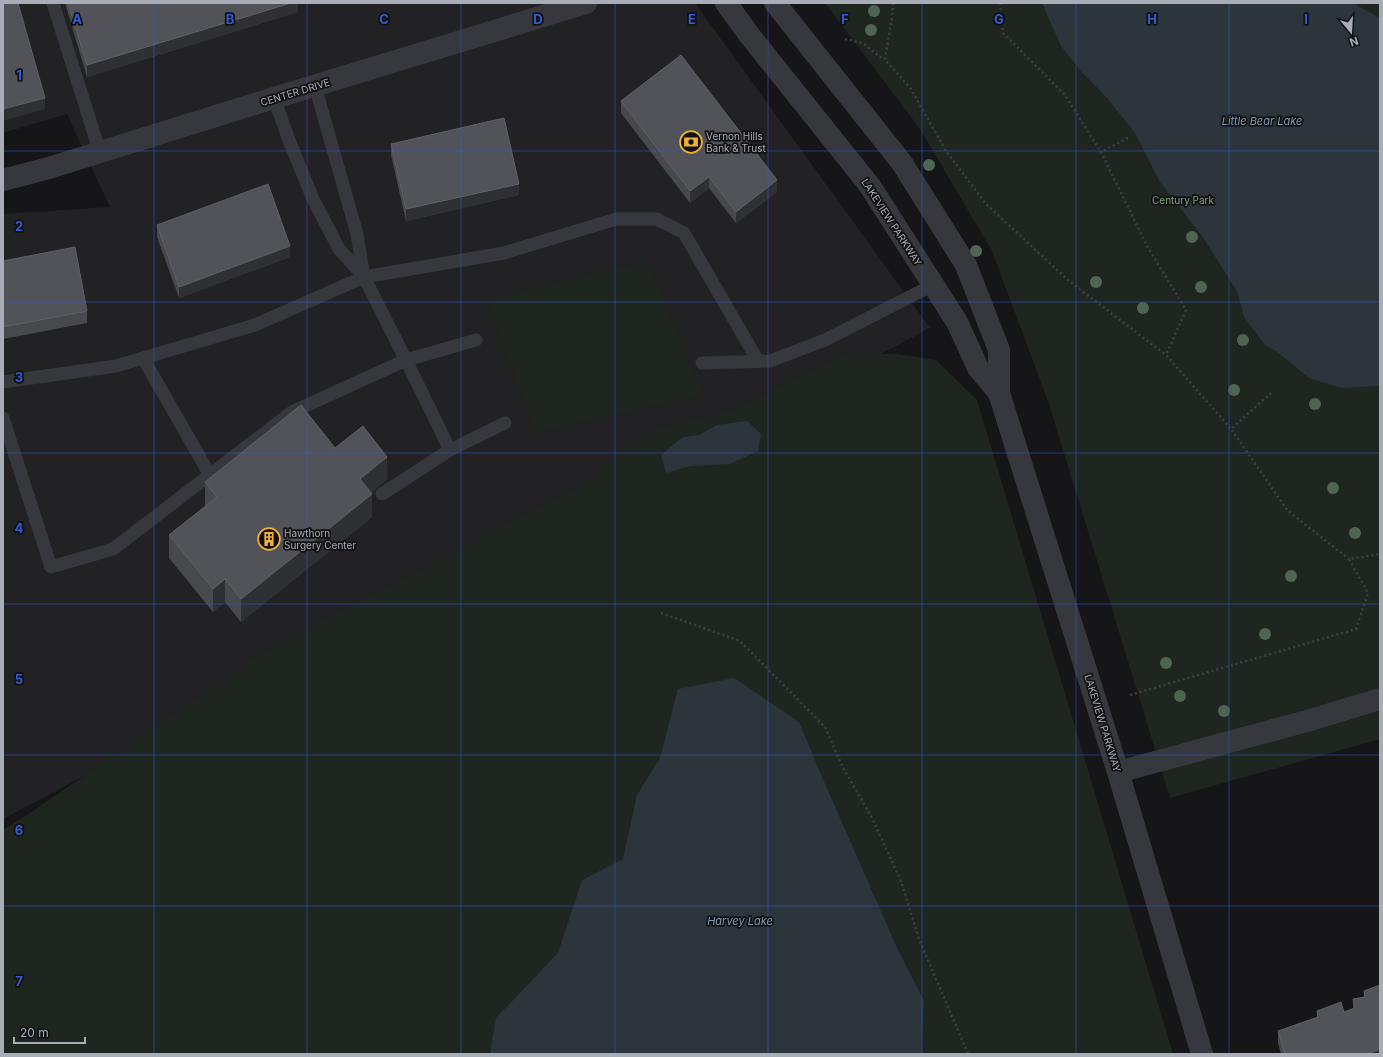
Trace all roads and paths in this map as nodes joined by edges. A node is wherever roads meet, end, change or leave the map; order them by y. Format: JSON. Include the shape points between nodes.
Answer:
{"nodes":[{"id":1,"x":53,"y":3,"type":"edge"},
{"id":2,"x":586,"y":3,"type":"edge"},
{"id":3,"x":726,"y":3,"type":"edge"},
{"id":4,"x":775,"y":3,"type":"edge"},
{"id":5,"x":893,"y":3,"type":"edge"},
{"id":6,"x":1000,"y":3,"type":"edge"},
{"id":7,"x":844,"y":39,"type":"dead end"},
{"id":8,"x":885,"y":60,"type":"junction"},
{"id":9,"x":315,"y":86,"type":"junction"},
{"id":10,"x":274,"y":98,"type":"junction"},
{"id":11,"x":1128,"y":138,"type":"dead end"},
{"id":12,"x":1101,"y":152,"type":"junction"},
{"id":13,"x":100,"y":153,"type":"junction"},
{"id":14,"x":3,"y":180,"type":"edge"},
{"id":15,"x":364,"y":277,"type":"junction"},
{"id":16,"x":933,"y":285,"type":"junction"},
{"id":17,"x":476,"y":340,"type":"dead end"},
{"id":18,"x":1166,"y":355,"type":"junction"},
{"id":19,"x":143,"y":358,"type":"junction"},
{"id":20,"x":406,"y":360,"type":"junction"},
{"id":21,"x":758,"y":361,"type":"junction"},
{"id":22,"x":702,"y":363,"type":"dead end"},
{"id":23,"x":3,"y":382,"type":"edge"},
{"id":24,"x":999,"y":393,"type":"junction"},
{"id":25,"x":1271,"y":393,"type":"dead end"},
{"id":26,"x":3,"y":418,"type":"edge"},
{"id":27,"x":504,"y":423,"type":"dead end"},
{"id":28,"x":1231,"y":429,"type":"junction"},
{"id":29,"x":450,"y":450,"type":"junction"},
{"id":30,"x":210,"y":475,"type":"junction"},
{"id":31,"x":382,"y":494,"type":"dead end"},
{"id":32,"x":1380,"y":554,"type":"edge"},
{"id":33,"x":1349,"y":559,"type":"junction"},
{"id":34,"x":661,"y":613,"type":"dead end"},
{"id":35,"x":1130,"y":695,"type":"dead end"},
{"id":36,"x":1380,"y":699,"type":"edge"},
{"id":37,"x":1118,"y":772,"type":"junction"},
{"id":38,"x":968,"y":1054,"type":"edge"},
{"id":39,"x":1202,"y":1054,"type":"edge"}],
"edges":[{"from":1,"to":13,"type":"lane"},
{"from":2,"to":9,"type":"street","name":"CENTER DRIVE"},
{"from":3,"to":16,"type":"street","name":"LAKEVIEW PARKWAY","via":[[870,186]]},
{"from":4,"to":24,"type":"street","name":"LAKEVIEW PARKWAY","via":[[902,163],[966,265],[999,350]]},
{"from":5,"to":8,"type":"path"},
{"from":6,"to":12,"type":"path","via":[[1003,34],[1065,94]]},
{"from":7,"to":8,"type":"path","via":[[864,43]]},
{"from":8,"to":18,"type":"path","via":[[911,88],[946,151],[986,204],[1069,281]]},
{"from":9,"to":10,"type":"street","name":"CENTER DRIVE"},
{"from":9,"to":15,"type":"lane","via":[[358,234]]},
{"from":10,"to":13,"type":"street","name":"CENTER DRIVE"},
{"from":10,"to":15,"type":"lane","via":[[319,212],[339,250]]},
{"from":11,"to":12,"type":"path"},
{"from":12,"to":18,"type":"path","via":[[1147,246],[1186,310]]},
{"from":13,"to":14,"type":"street","name":"CENTER DRIVE"},
{"from":15,"to":19,"type":"lane","via":[[255,325]]},
{"from":15,"to":20,"type":"lane"},
{"from":15,"to":21,"type":"lane","via":[[504,252],[616,219],[657,219],[684,233]]},
{"from":16,"to":21,"type":"lane","via":[[825,340],[770,361]]},
{"from":16,"to":24,"type":"street","name":"LAKEVIEW PARKWAY","via":[[957,322],[978,368]]},
{"from":17,"to":20,"type":"lane"},
{"from":18,"to":28,"type":"path"},
{"from":19,"to":23,"type":"lane","via":[[116,366]]},
{"from":19,"to":30,"type":"lane"},
{"from":20,"to":29,"type":"lane"},
{"from":20,"to":30,"type":"lane","via":[[292,412]]},
{"from":21,"to":22,"type":"lane"},
{"from":24,"to":37,"type":"street","name":"LAKEVIEW PARKWAY"},
{"from":25,"to":28,"type":"path"},
{"from":26,"to":30,"type":"lane","via":[[51,567],[113,549]]},
{"from":27,"to":29,"type":"lane"},
{"from":28,"to":33,"type":"path","via":[[1288,511]]},
{"from":29,"to":31,"type":"lane"},
{"from":32,"to":33,"type":"path"},
{"from":33,"to":35,"type":"path","via":[[1368,593],[1356,629]]},
{"from":34,"to":38,"type":"path","via":[[740,641],[825,727],[842,766],[871,816],[901,881],[919,939]]},
{"from":36,"to":37,"type":"street"},
{"from":37,"to":39,"type":"street","name":"LAKEVIEW PARKWAY"}]}
